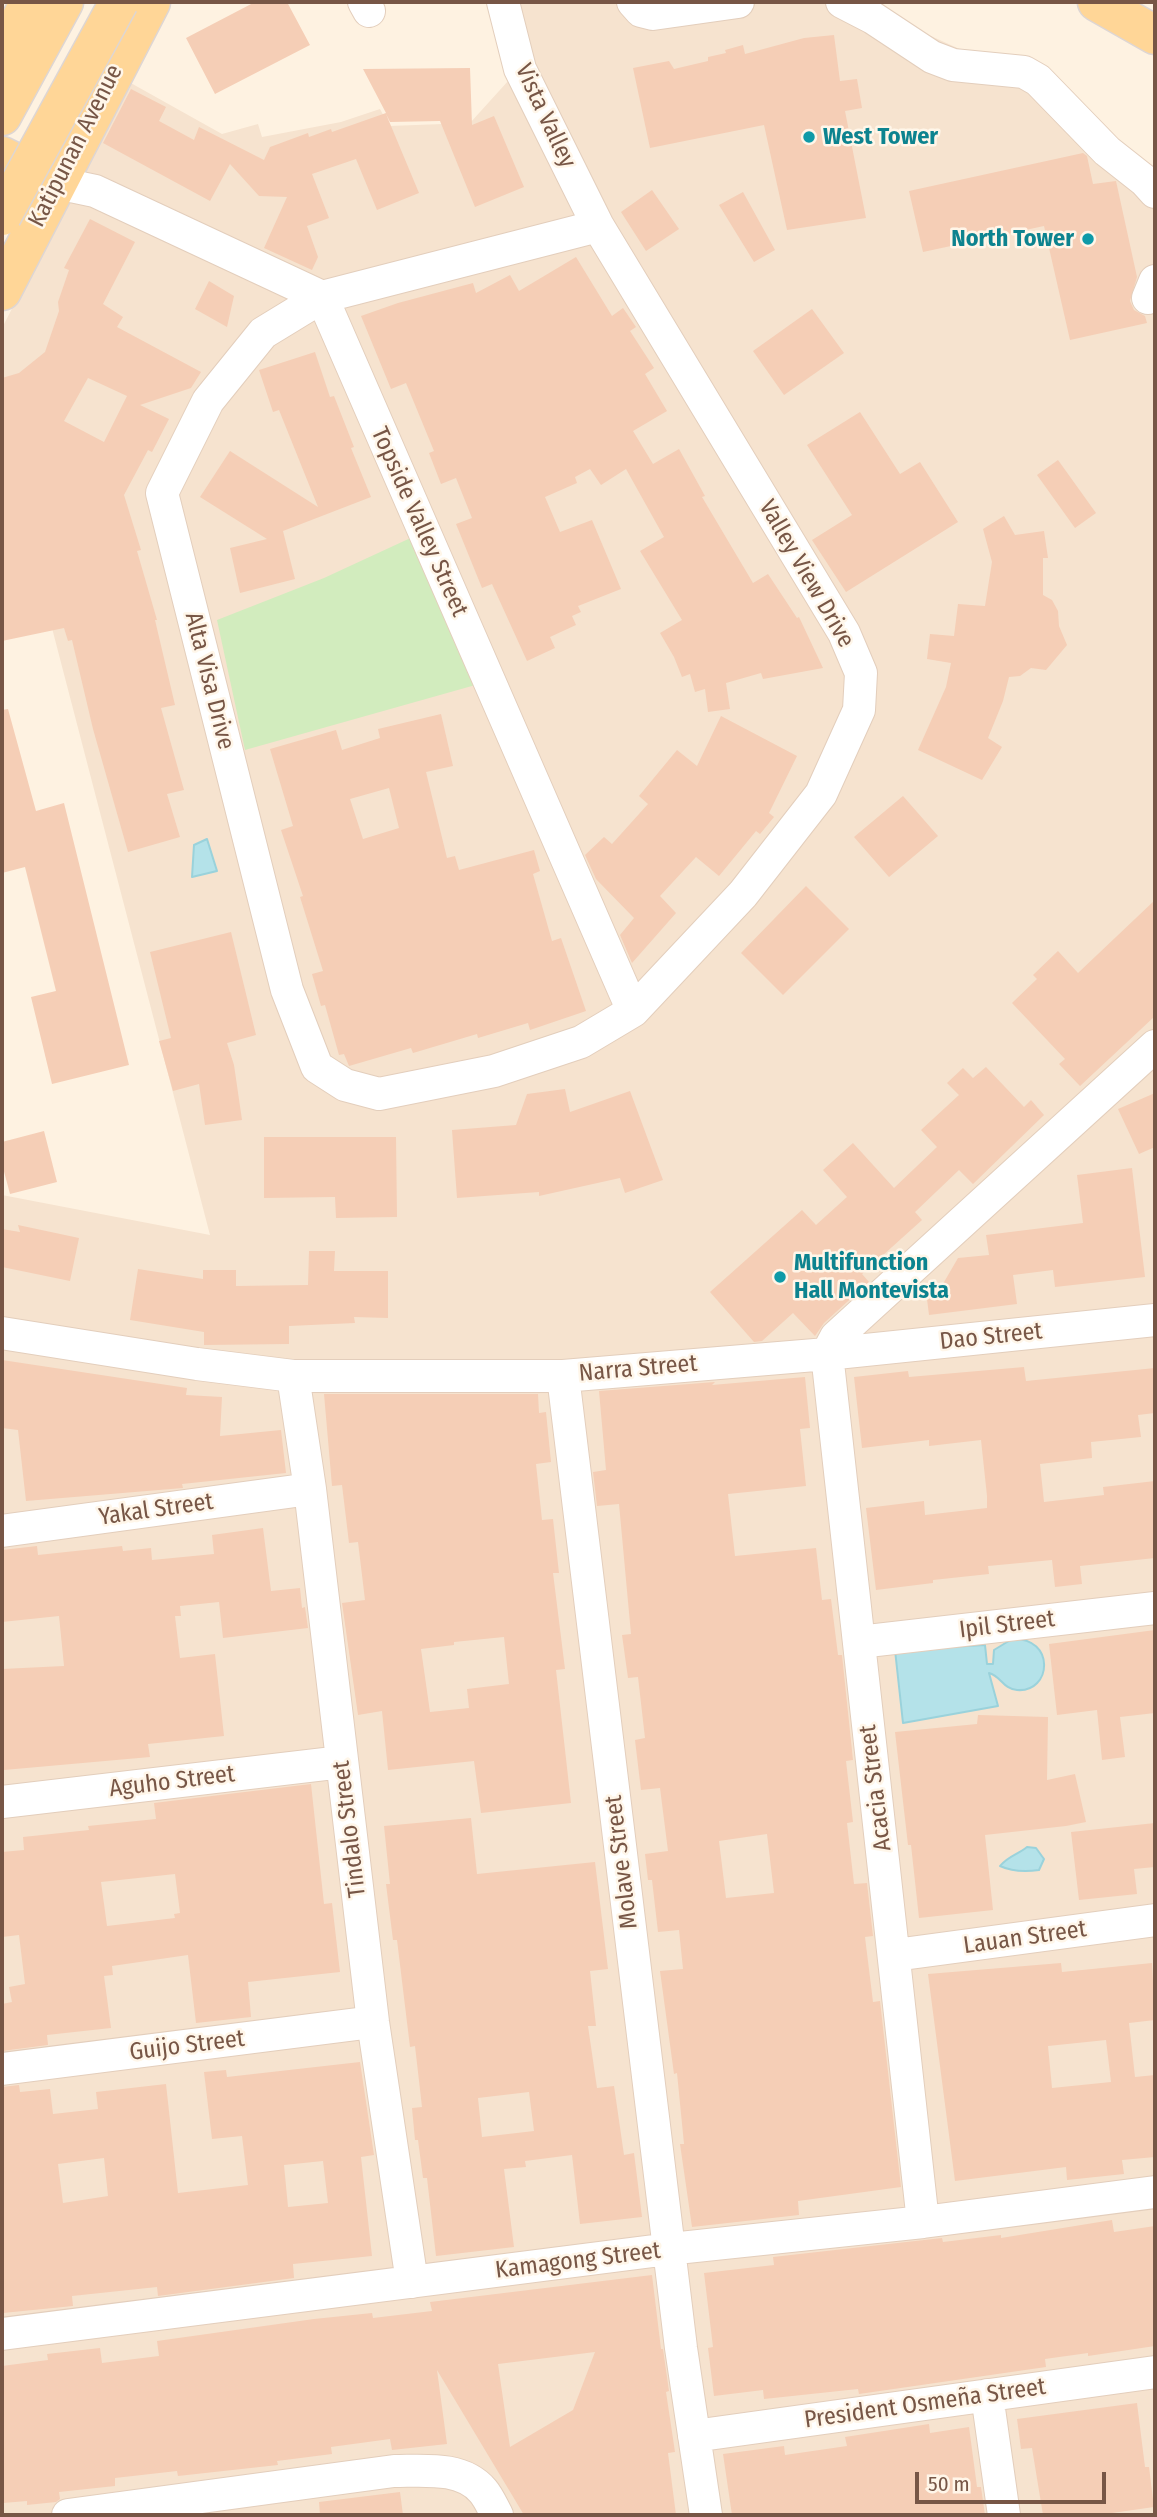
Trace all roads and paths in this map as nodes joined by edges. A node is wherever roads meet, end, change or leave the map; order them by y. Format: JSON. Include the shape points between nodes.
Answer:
{"nodes":[{"id":1,"x":30,"y":2,"type":"edge"},
{"id":2,"x":64,"y":2,"type":"edge"},
{"id":3,"x":503,"y":2,"type":"edge"},
{"id":4,"x":633,"y":2,"type":"edge"},
{"id":5,"x":738,"y":2,"type":"edge"},
{"id":6,"x":842,"y":2,"type":"edge"},
{"id":7,"x":1097,"y":2,"type":"edge"},
{"id":8,"x":143,"y":8,"type":"edge"},
{"id":9,"x":1155,"y":35,"type":"edge"},
{"id":10,"x":2,"y":54,"type":"edge"},
{"id":11,"x":2,"y":116,"type":"edge"},
{"id":12,"x":2,"y":156,"type":"edge"},
{"id":13,"x":57,"y":183,"type":"junction"},
{"id":14,"x":1155,"y":192,"type":"edge"},
{"id":15,"x":2,"y":216,"type":"edge"},
{"id":16,"x":598,"y":226,"type":"junction"},
{"id":17,"x":2,"y":291,"type":"edge"},
{"id":18,"x":321,"y":297,"type":"junction"},
{"id":19,"x":633,"y":1012,"type":"junction"},
{"id":20,"x":1155,"y":1046,"type":"edge"},
{"id":21,"x":1155,"y":1320,"type":"edge"},
{"id":22,"x":2,"y":1333,"type":"edge"},
{"id":23,"x":827,"y":1354,"type":"junction"},
{"id":24,"x":293,"y":1376,"type":"junction"},
{"id":25,"x":563,"y":1376,"type":"junction"},
{"id":26,"x":310,"y":1489,"type":"junction"},
{"id":27,"x":2,"y":1531,"type":"edge"},
{"id":28,"x":1155,"y":1608,"type":"edge"},
{"id":29,"x":859,"y":1642,"type":"junction"},
{"id":30,"x":342,"y":1762,"type":"junction"},
{"id":31,"x":2,"y":1802,"type":"edge"},
{"id":32,"x":1155,"y":1920,"type":"edge"},
{"id":33,"x":895,"y":1955,"type":"junction"},
{"id":34,"x":373,"y":2022,"type":"junction"},
{"id":35,"x":2,"y":2070,"type":"edge"},
{"id":36,"x":1155,"y":2192,"type":"edge"},
{"id":37,"x":923,"y":2222,"type":"junction"},
{"id":38,"x":669,"y":2249,"type":"junction"},
{"id":39,"x":412,"y":2282,"type":"junction"},
{"id":40,"x":2,"y":2334,"type":"edge"},
{"id":41,"x":1155,"y":2372,"type":"edge"},
{"id":42,"x":987,"y":2395,"type":"junction"},
{"id":43,"x":694,"y":2436,"type":"junction"},
{"id":44,"x":68,"y":2515,"type":"edge"},
{"id":45,"x":497,"y":2515,"type":"edge"},
{"id":46,"x":706,"y":2515,"type":"edge"},
{"id":47,"x":1004,"y":2515,"type":"edge"}],
"edges":[{"from":1,"to":10,"type":"main road"},
{"from":2,"to":11,"type":"main road"},
{"from":3,"to":16,"type":"street","name":"Vista Valley","via":[[520,69]]},
{"from":4,"to":5,"type":"street","via":[[641,11],[653,14]]},
{"from":6,"to":14,"type":"street","via":[[932,57],[953,65],[1024,72],[1038,80],[1107,151]]},
{"from":7,"to":9,"type":"main road"},
{"from":8,"to":13,"type":"main road","name":"Katipunan Avenue"},
{"from":8,"to":15,"type":"main road","name":"Katipunan Avenue","bridge":true},
{"from":12,"to":13,"type":"main road"},
{"from":13,"to":17,"type":"main road","name":"Katipunan Avenue"},
{"from":13,"to":18,"type":"street","via":[[95,191]]},
{"from":16,"to":18,"type":"street","name":"Alta Visa Drive"},
{"from":16,"to":19,"type":"street","name":"Valley View Drive","via":[[844,632],[861,673],[859,710],[821,794],[743,894]]},
{"from":18,"to":19,"type":"street","name":"Topside Valley Street"},
{"from":18,"to":19,"type":"street","name":"Alta Visa Drive","via":[[263,333],[208,401],[162,493],[287,990],[317,1067],[345,1085],[379,1094],[506,1067],[581,1042]]},
{"from":20,"to":23,"type":"street","via":[[836,1337]]},
{"from":21,"to":23,"type":"street","name":"Dao Street"},
{"from":22,"to":24,"type":"street","name":"Narra Street"},
{"from":23,"to":25,"type":"street","name":"Narra Street"},
{"from":23,"to":29,"type":"street","name":"Acacia Street"},
{"from":24,"to":25,"type":"street","name":"Narra Street"},
{"from":24,"to":26,"type":"street","name":"Tindalo Street"},
{"from":25,"to":38,"type":"street","name":"Molave Street"},
{"from":26,"to":27,"type":"street","name":"Yakal Street"},
{"from":26,"to":30,"type":"street","name":"Tindalo Street"},
{"from":28,"to":29,"type":"street","name":"Ipil Street"},
{"from":29,"to":33,"type":"street","name":"Acacia Street"},
{"from":30,"to":31,"type":"street","name":"Aguho Street"},
{"from":30,"to":34,"type":"street","name":"Tindalo Street"},
{"from":32,"to":33,"type":"street","name":"Lauan Street"},
{"from":33,"to":37,"type":"street","name":"Acacia Street"},
{"from":34,"to":35,"type":"street","name":"Guijo Street"},
{"from":34,"to":39,"type":"street","name":"Tindalo Street"},
{"from":36,"to":37,"type":"street","name":"Kamagong Street"},
{"from":37,"to":38,"type":"street","name":"Kamagong Street"},
{"from":38,"to":39,"type":"street","name":"Kamagong Street"},
{"from":38,"to":43,"type":"street","name":"Molave Street"},
{"from":39,"to":40,"type":"street","name":"Kamagong Street"},
{"from":41,"to":42,"type":"street","name":"President Osmeña Street"},
{"from":42,"to":43,"type":"street","name":"President Osmeña Street"},
{"from":42,"to":47,"type":"street"},
{"from":43,"to":46,"type":"street","name":"Molave Street"},
{"from":44,"to":45,"type":"street","via":[[394,2471],[466,2477],[484,2491]]}]}
